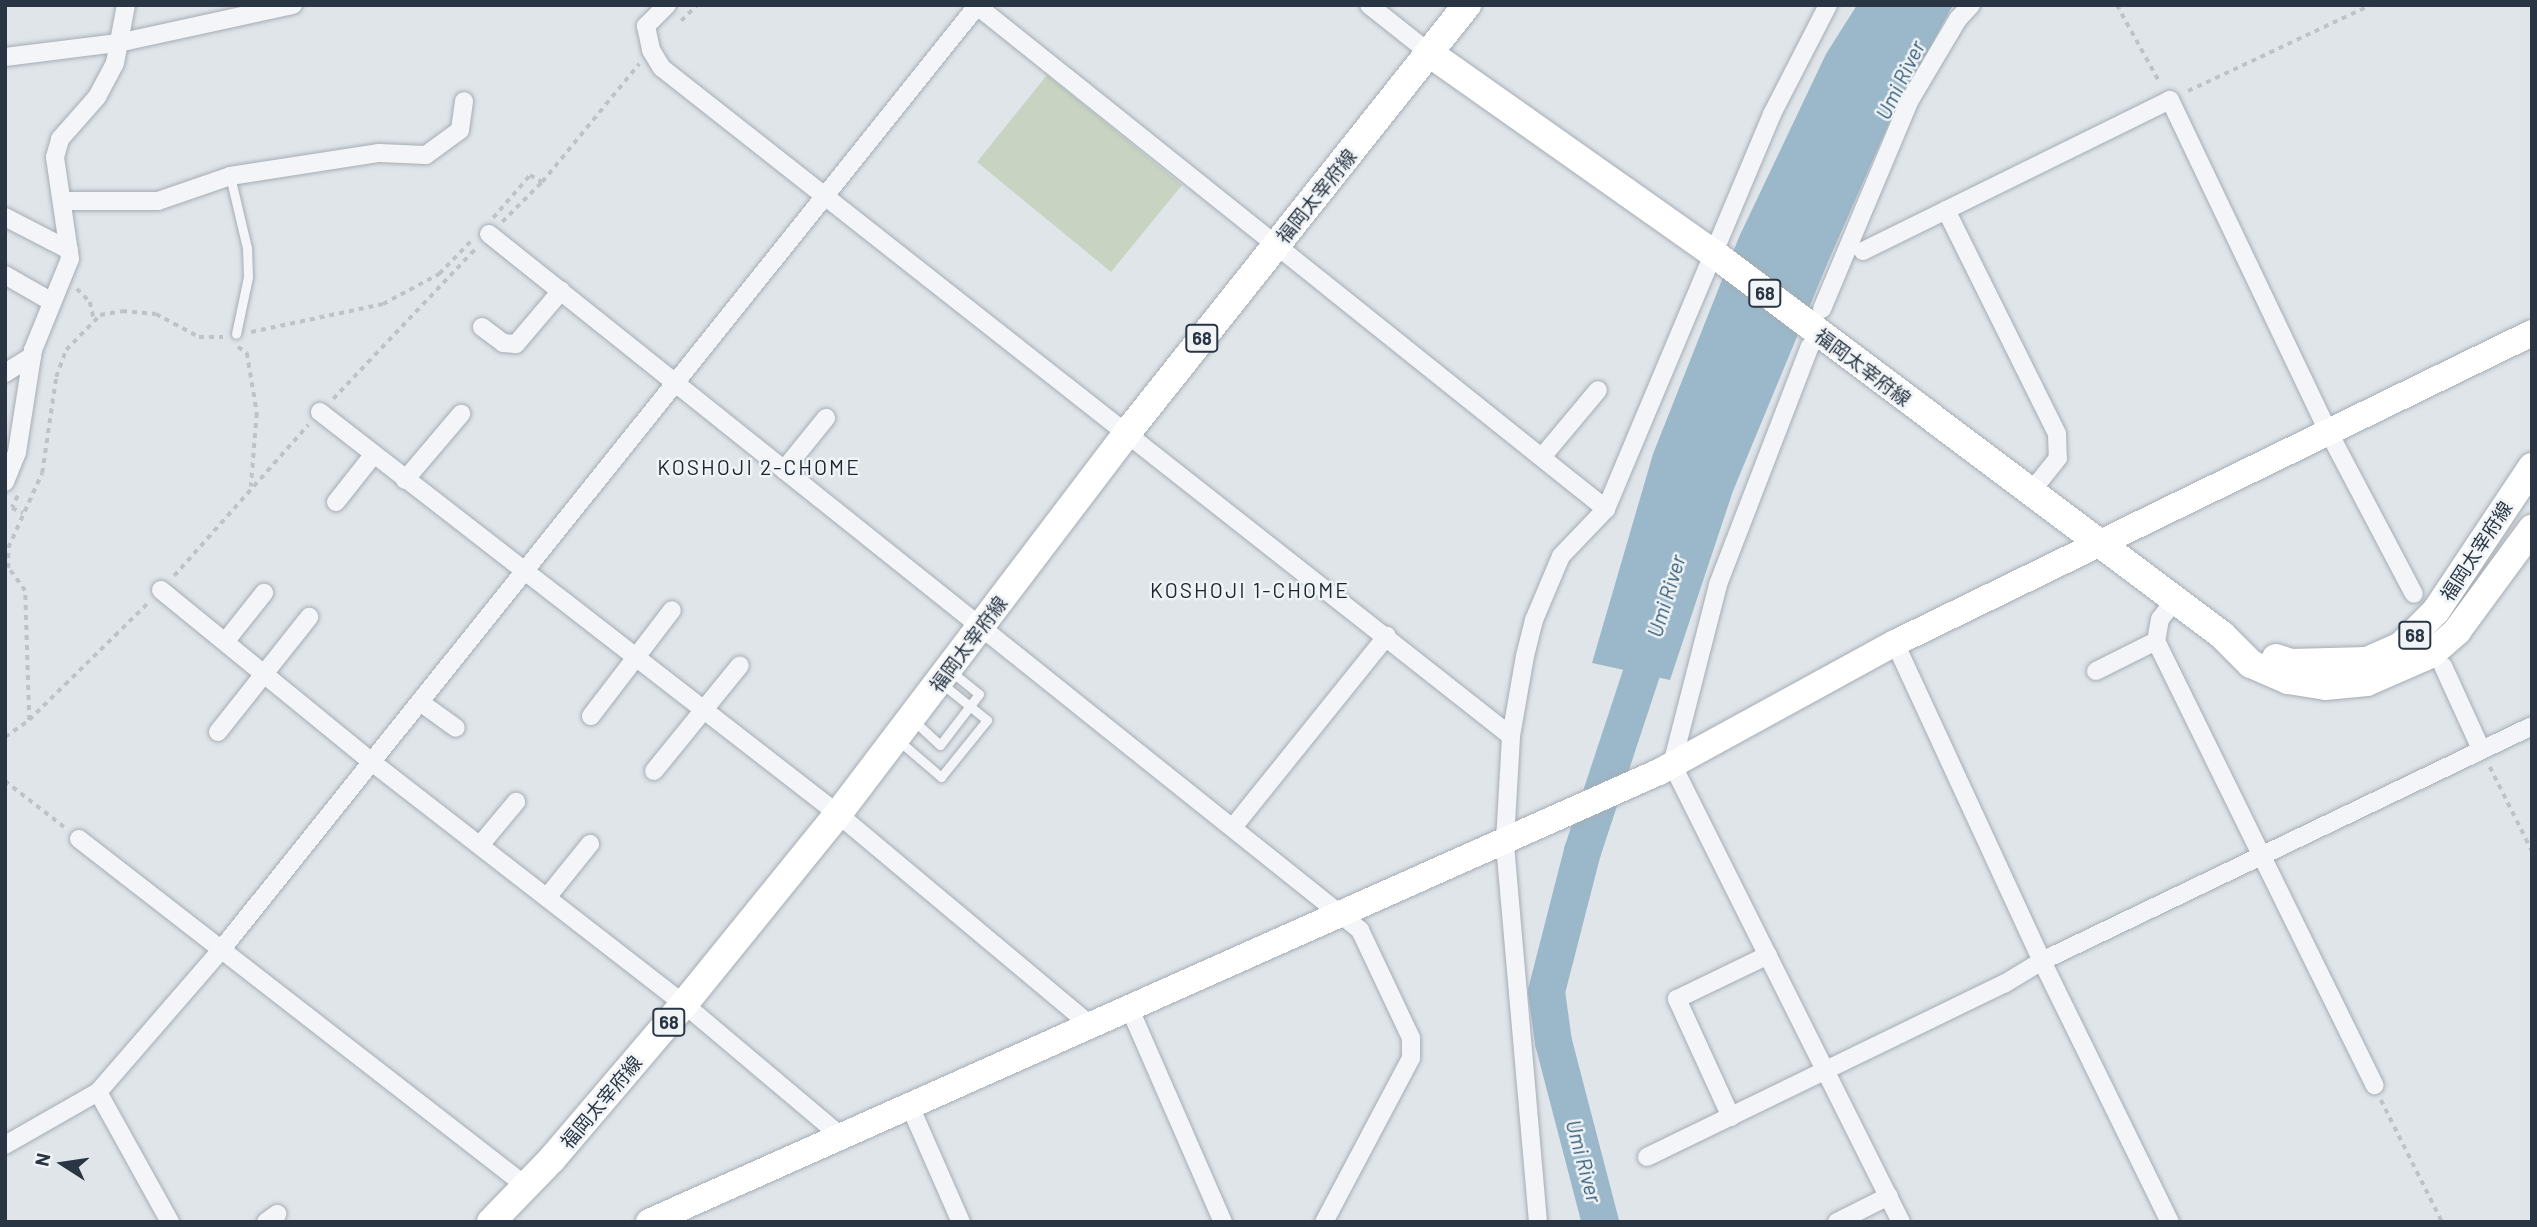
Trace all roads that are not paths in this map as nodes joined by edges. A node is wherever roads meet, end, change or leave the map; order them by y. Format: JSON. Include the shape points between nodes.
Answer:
{"nodes":[{"id":1,"x":126,"y":5,"type":"edge"},
{"id":2,"x":293,"y":5,"type":"edge"},
{"id":3,"x":667,"y":5,"type":"edge"},
{"id":4,"x":1368,"y":5,"type":"edge"},
{"id":5,"x":1468,"y":5,"type":"edge"},
{"id":6,"x":1828,"y":5,"type":"edge"},
{"id":7,"x":1971,"y":5,"type":"edge"},
{"id":8,"x":977,"y":6,"type":"edge"},
{"id":9,"x":118,"y":43,"type":"junction"},
{"id":10,"x":1432,"y":55,"type":"junction"},
{"id":11,"x":5,"y":57,"type":"edge"},
{"id":12,"x":464,"y":101,"type":"dead end"},
{"id":13,"x":230,"y":176,"type":"junction"},
{"id":14,"x":825,"y":195,"type":"junction"},
{"id":15,"x":65,"y":201,"type":"junction"},
{"id":16,"x":1946,"y":210,"type":"junction"},
{"id":17,"x":5,"y":217,"type":"edge"},
{"id":18,"x":485,"y":231,"type":"road end"},
{"id":19,"x":1277,"y":244,"type":"junction"},
{"id":20,"x":69,"y":250,"type":"junction"},
{"id":21,"x":1863,"y":251,"type":"dead end"},
{"id":22,"x":1713,"y":253,"type":"junction"},
{"id":23,"x":5,"y":275,"type":"edge"},
{"id":24,"x":561,"y":291,"type":"junction"},
{"id":25,"x":52,"y":302,"type":"junction"},
{"id":26,"x":482,"y":327,"type":"dead end"},
{"id":27,"x":1816,"y":329,"type":"junction"},
{"id":28,"x":2532,"y":333,"type":"edge"},
{"id":29,"x":236,"y":334,"type":"road end"},
{"id":30,"x":32,"y":356,"type":"junction"},
{"id":31,"x":5,"y":373,"type":"edge"},
{"id":32,"x":673,"y":381,"type":"junction"},
{"id":33,"x":1598,"y":390,"type":"dead end"},
{"id":34,"x":320,"y":412,"type":"road end"},
{"id":35,"x":461,"y":414,"type":"dead end"},
{"id":36,"x":826,"y":418,"type":"dead end"},
{"id":37,"x":2328,"y":431,"type":"junction"},
{"id":38,"x":1127,"y":433,"type":"junction"},
{"id":39,"x":374,"y":454,"type":"junction"},
{"id":40,"x":1542,"y":457,"type":"junction"},
{"id":41,"x":2532,"y":467,"type":"edge"},
{"id":42,"x":784,"y":470,"type":"junction"},
{"id":43,"x":405,"y":480,"type":"junction"},
{"id":44,"x":5,"y":482,"type":"edge"},
{"id":45,"x":2031,"y":492,"type":"junction"},
{"id":46,"x":335,"y":502,"type":"dead end"},
{"id":47,"x":1606,"y":509,"type":"junction"},
{"id":48,"x":2532,"y":529,"type":"edge"},
{"id":49,"x":2101,"y":544,"type":"junction"},
{"id":50,"x":521,"y":572,"type":"junction"},
{"id":51,"x":161,"y":590,"type":"road end"},
{"id":52,"x":264,"y":593,"type":"dead end"},
{"id":53,"x":2414,"y":594,"type":"dead end"},
{"id":54,"x":2175,"y":600,"type":"junction"},
{"id":55,"x":672,"y":610,"type":"dead end"},
{"id":56,"x":309,"y":617,"type":"dead end"},
{"id":57,"x":981,"y":628,"type":"junction"},
{"id":58,"x":2222,"y":635,"type":"junction"},
{"id":59,"x":1387,"y":636,"type":"junction"},
{"id":60,"x":2156,"y":641,"type":"junction"},
{"id":61,"x":225,"y":642,"type":"junction"},
{"id":62,"x":1895,"y":643,"type":"junction"},
{"id":63,"x":635,"y":659,"type":"junction"},
{"id":64,"x":740,"y":665,"type":"dead end"},
{"id":65,"x":2443,"y":666,"type":"dead end"},
{"id":66,"x":2096,"y":671,"type":"dead end"},
{"id":67,"x":263,"y":673,"type":"junction"},
{"id":68,"x":944,"y":675,"type":"junction"},
{"id":69,"x":420,"y":702,"type":"junction"},
{"id":70,"x":970,"y":706,"type":"junction"},
{"id":71,"x":703,"y":711,"type":"junction"},
{"id":72,"x":591,"y":716,"type":"dead end"},
{"id":73,"x":2532,"y":726,"type":"edge"},
{"id":74,"x":903,"y":728,"type":"junction"},
{"id":75,"x":456,"y":729,"type":"dead end"},
{"id":76,"x":218,"y":732,"type":"dead end"},
{"id":77,"x":1511,"y":736,"type":"junction"},
{"id":78,"x":2481,"y":749,"type":"junction"},
{"id":79,"x":373,"y":763,"type":"junction"},
{"id":80,"x":1665,"y":768,"type":"junction"},
{"id":81,"x":654,"y":771,"type":"dead end"},
{"id":82,"x":516,"y":802,"type":"dead end"},
{"id":83,"x":838,"y":814,"type":"junction"},
{"id":84,"x":1234,"y":827,"type":"junction"},
{"id":85,"x":79,"y":839,"type":"road end"},
{"id":86,"x":1505,"y":841,"type":"junction"},
{"id":87,"x":481,"y":844,"type":"junction"},
{"id":88,"x":590,"y":844,"type":"dead end"},
{"id":89,"x":2264,"y":856,"type":"junction"},
{"id":90,"x":548,"y":896,"type":"junction"},
{"id":91,"x":1343,"y":912,"type":"junction"},
{"id":92,"x":221,"y":950,"type":"junction"},
{"id":93,"x":1768,"y":955,"type":"junction"},
{"id":94,"x":2042,"y":961,"type":"junction"},
{"id":95,"x":684,"y":1004,"type":"junction"},
{"id":96,"x":1129,"y":1007,"type":"junction"},
{"id":97,"x":1090,"y":1024,"type":"junction"},
{"id":98,"x":1828,"y":1069,"type":"junction"},
{"id":99,"x":2374,"y":1085,"type":"road end"},
{"id":100,"x":98,"y":1092,"type":"junction"},
{"id":101,"x":910,"y":1106,"type":"junction"},
{"id":102,"x":1731,"y":1117,"type":"junction"},
{"id":103,"x":842,"y":1137,"type":"junction"},
{"id":104,"x":5,"y":1145,"type":"edge"},
{"id":105,"x":1647,"y":1157,"type":"dead end"},
{"id":106,"x":526,"y":1186,"type":"junction"},
{"id":107,"x":1889,"y":1196,"type":"junction"},
{"id":108,"x":693,"y":1212,"type":"edge"},
{"id":109,"x":170,"y":1222,"type":"edge"},
{"id":110,"x":491,"y":1222,"type":"edge"},
{"id":111,"x":649,"y":1222,"type":"edge"},
{"id":112,"x":961,"y":1222,"type":"edge"},
{"id":113,"x":1223,"y":1222,"type":"edge"},
{"id":114,"x":1324,"y":1222,"type":"edge"},
{"id":115,"x":1538,"y":1222,"type":"edge"},
{"id":116,"x":1837,"y":1222,"type":"edge"},
{"id":117,"x":1901,"y":1222,"type":"edge"},
{"id":118,"x":2170,"y":1222,"type":"edge"}],
"edges":[{"from":1,"to":9,"type":"street"},
{"from":2,"to":9,"type":"street"},
{"from":3,"to":14,"type":"street","via":[[646,26],[651,50],[662,68]]},
{"from":4,"to":10,"type":"street"},
{"from":5,"to":10,"type":"main road","name":"福岡太宰府線","number":"68"},
{"from":6,"to":22,"type":"street","via":[[1772,114]]},
{"from":7,"to":27,"type":"street","via":[[1910,100]]},
{"from":8,"to":14,"type":"street"},
{"from":8,"to":19,"type":"street"},
{"from":9,"to":11,"type":"street"},
{"from":9,"to":15,"type":"street","via":[[115,63],[97,97],[60,139],[55,157]]},
{"from":10,"to":19,"type":"main road","name":"福岡太宰府線","number":"68"},
{"from":10,"to":22,"type":"main road","name":"福岡太宰府線","number":"68"},
{"from":12,"to":13,"type":"street","via":[[460,130],[426,155],[379,153]]},
{"from":13,"to":15,"type":"street","via":[[158,201]]},
{"from":13,"to":29,"type":"lane","via":[[247,248],[248,277]]},
{"from":14,"to":32,"type":"street"},
{"from":14,"to":38,"type":"street"},
{"from":15,"to":20,"type":"street"},
{"from":16,"to":21,"type":"street"},
{"from":16,"to":37,"type":"street","via":[[2169,100]]},
{"from":16,"to":45,"type":"street","via":[[2057,434],[2058,458]]},
{"from":17,"to":20,"type":"street"},
{"from":18,"to":24,"type":"street"},
{"from":19,"to":38,"type":"main road","name":"福岡太宰府線","number":"68"},
{"from":19,"to":40,"type":"street"},
{"from":20,"to":25,"type":"street"},
{"from":22,"to":27,"type":"main road","name":"福岡太宰府線","number":"68"},
{"from":22,"to":47,"type":"street"},
{"from":23,"to":25,"type":"street"},
{"from":24,"to":26,"type":"street","via":[[516,344],[503,343]]},
{"from":24,"to":32,"type":"street"},
{"from":25,"to":30,"type":"street"},
{"from":27,"to":45,"type":"main road","name":"福岡太宰府線","number":"68"},
{"from":27,"to":80,"type":"street","via":[[1718,585]]},
{"from":28,"to":37,"type":"street"},
{"from":30,"to":31,"type":"street"},
{"from":30,"to":44,"type":"street","via":[[17,452]]},
{"from":32,"to":42,"type":"street"},
{"from":32,"to":50,"type":"street"},
{"from":33,"to":40,"type":"street"},
{"from":34,"to":39,"type":"street"},
{"from":35,"to":43,"type":"street"},
{"from":36,"to":42,"type":"street"},
{"from":37,"to":49,"type":"street"},
{"from":37,"to":53,"type":"street"},
{"from":38,"to":57,"type":"main road","name":"福岡太宰府線","number":"68"},
{"from":38,"to":59,"type":"street"},
{"from":39,"to":43,"type":"street"},
{"from":39,"to":46,"type":"street"},
{"from":40,"to":47,"type":"street"},
{"from":41,"to":58,"type":"main road","name":"福岡太宰府線","number":"68","via":[[2437,611],[2401,646],[2367,661],[2291,663]]},
{"from":42,"to":57,"type":"street"},
{"from":43,"to":50,"type":"street"},
{"from":45,"to":49,"type":"main road","name":"福岡太宰府線","number":"68"},
{"from":47,"to":77,"type":"street","via":[[1577,536],[1556,569],[1534,620]]},
{"from":48,"to":58,"type":"main road","name":"福岡太宰府線","number":"68","via":[[2457,631],[2431,654],[2388,674],[2325,686],[2288,680],[2251,664]]},
{"from":49,"to":54,"type":"main road","name":"福岡太宰府線","number":"68"},
{"from":49,"to":62,"type":"street"},
{"from":50,"to":63,"type":"street"},
{"from":50,"to":69,"type":"street"},
{"from":51,"to":61,"type":"street"},
{"from":52,"to":61,"type":"street"},
{"from":54,"to":58,"type":"main road","name":"福岡太宰府線","number":"68"},
{"from":54,"to":60,"type":"street","via":[[2160,618]]},
{"from":55,"to":63,"type":"street"},
{"from":56,"to":67,"type":"street"},
{"from":57,"to":68,"type":"main road","name":"福岡太宰府線","number":"68"},
{"from":57,"to":84,"type":"street"},
{"from":59,"to":77,"type":"street"},
{"from":59,"to":84,"type":"street"},
{"from":60,"to":66,"type":"street"},
{"from":60,"to":89,"type":"street"},
{"from":61,"to":67,"type":"street"},
{"from":62,"to":80,"type":"street"},
{"from":62,"to":94,"type":"street"},
{"from":63,"to":71,"type":"street"},
{"from":63,"to":72,"type":"street"},
{"from":64,"to":71,"type":"street"},
{"from":65,"to":78,"type":"street"},
{"from":67,"to":76,"type":"street"},
{"from":67,"to":79,"type":"street"},
{"from":68,"to":70,"type":"lane"},
{"from":68,"to":70,"type":"lane","via":[[979,694]]},
{"from":68,"to":74,"type":"main road","name":"福岡太宰府線","number":"68"},
{"from":69,"to":75,"type":"street"},
{"from":69,"to":79,"type":"street"},
{"from":70,"to":74,"type":"lane","via":[[940,745]]},
{"from":70,"to":74,"type":"lane","via":[[987,720],[941,777]]},
{"from":71,"to":81,"type":"street"},
{"from":71,"to":83,"type":"street"},
{"from":73,"to":78,"type":"street"},
{"from":74,"to":83,"type":"main road","name":"福岡太宰府線","number":"68"},
{"from":77,"to":86,"type":"street"},
{"from":78,"to":89,"type":"street"},
{"from":79,"to":87,"type":"street"},
{"from":79,"to":92,"type":"street"},
{"from":80,"to":86,"type":"street"},
{"from":80,"to":93,"type":"street"},
{"from":82,"to":87,"type":"street"},
{"from":83,"to":95,"type":"main road","name":"福岡太宰府線","number":"68"},
{"from":83,"to":97,"type":"street"},
{"from":84,"to":91,"type":"street"},
{"from":85,"to":92,"type":"street"},
{"from":86,"to":91,"type":"street"},
{"from":86,"to":115,"type":"street"},
{"from":87,"to":90,"type":"street"},
{"from":88,"to":90,"type":"street"},
{"from":89,"to":94,"type":"street"},
{"from":89,"to":99,"type":"street"},
{"from":90,"to":95,"type":"street"},
{"from":91,"to":96,"type":"street"},
{"from":91,"to":114,"type":"street","via":[[1360,930],[1402,1016],[1411,1038],[1411,1058]]},
{"from":92,"to":100,"type":"street"},
{"from":92,"to":106,"type":"street"},
{"from":93,"to":98,"type":"street"},
{"from":93,"to":102,"type":"street","via":[[1678,999]]},
{"from":94,"to":98,"type":"street"},
{"from":94,"to":118,"type":"street"},
{"from":95,"to":103,"type":"street"},
{"from":95,"to":106,"type":"main road","name":"福岡太宰府線","number":"68"},
{"from":96,"to":97,"type":"street"},
{"from":96,"to":113,"type":"street"},
{"from":97,"to":101,"type":"street"},
{"from":98,"to":102,"type":"street"},
{"from":98,"to":107,"type":"street"},
{"from":100,"to":104,"type":"street"},
{"from":100,"to":109,"type":"street"},
{"from":101,"to":103,"type":"street"},
{"from":101,"to":112,"type":"street"},
{"from":102,"to":105,"type":"street"},
{"from":103,"to":108,"type":"street"},
{"from":106,"to":110,"type":"main road","name":"福岡太宰府線","number":"68"},
{"from":107,"to":116,"type":"street"},
{"from":107,"to":117,"type":"street"},
{"from":108,"to":111,"type":"street"}]}
